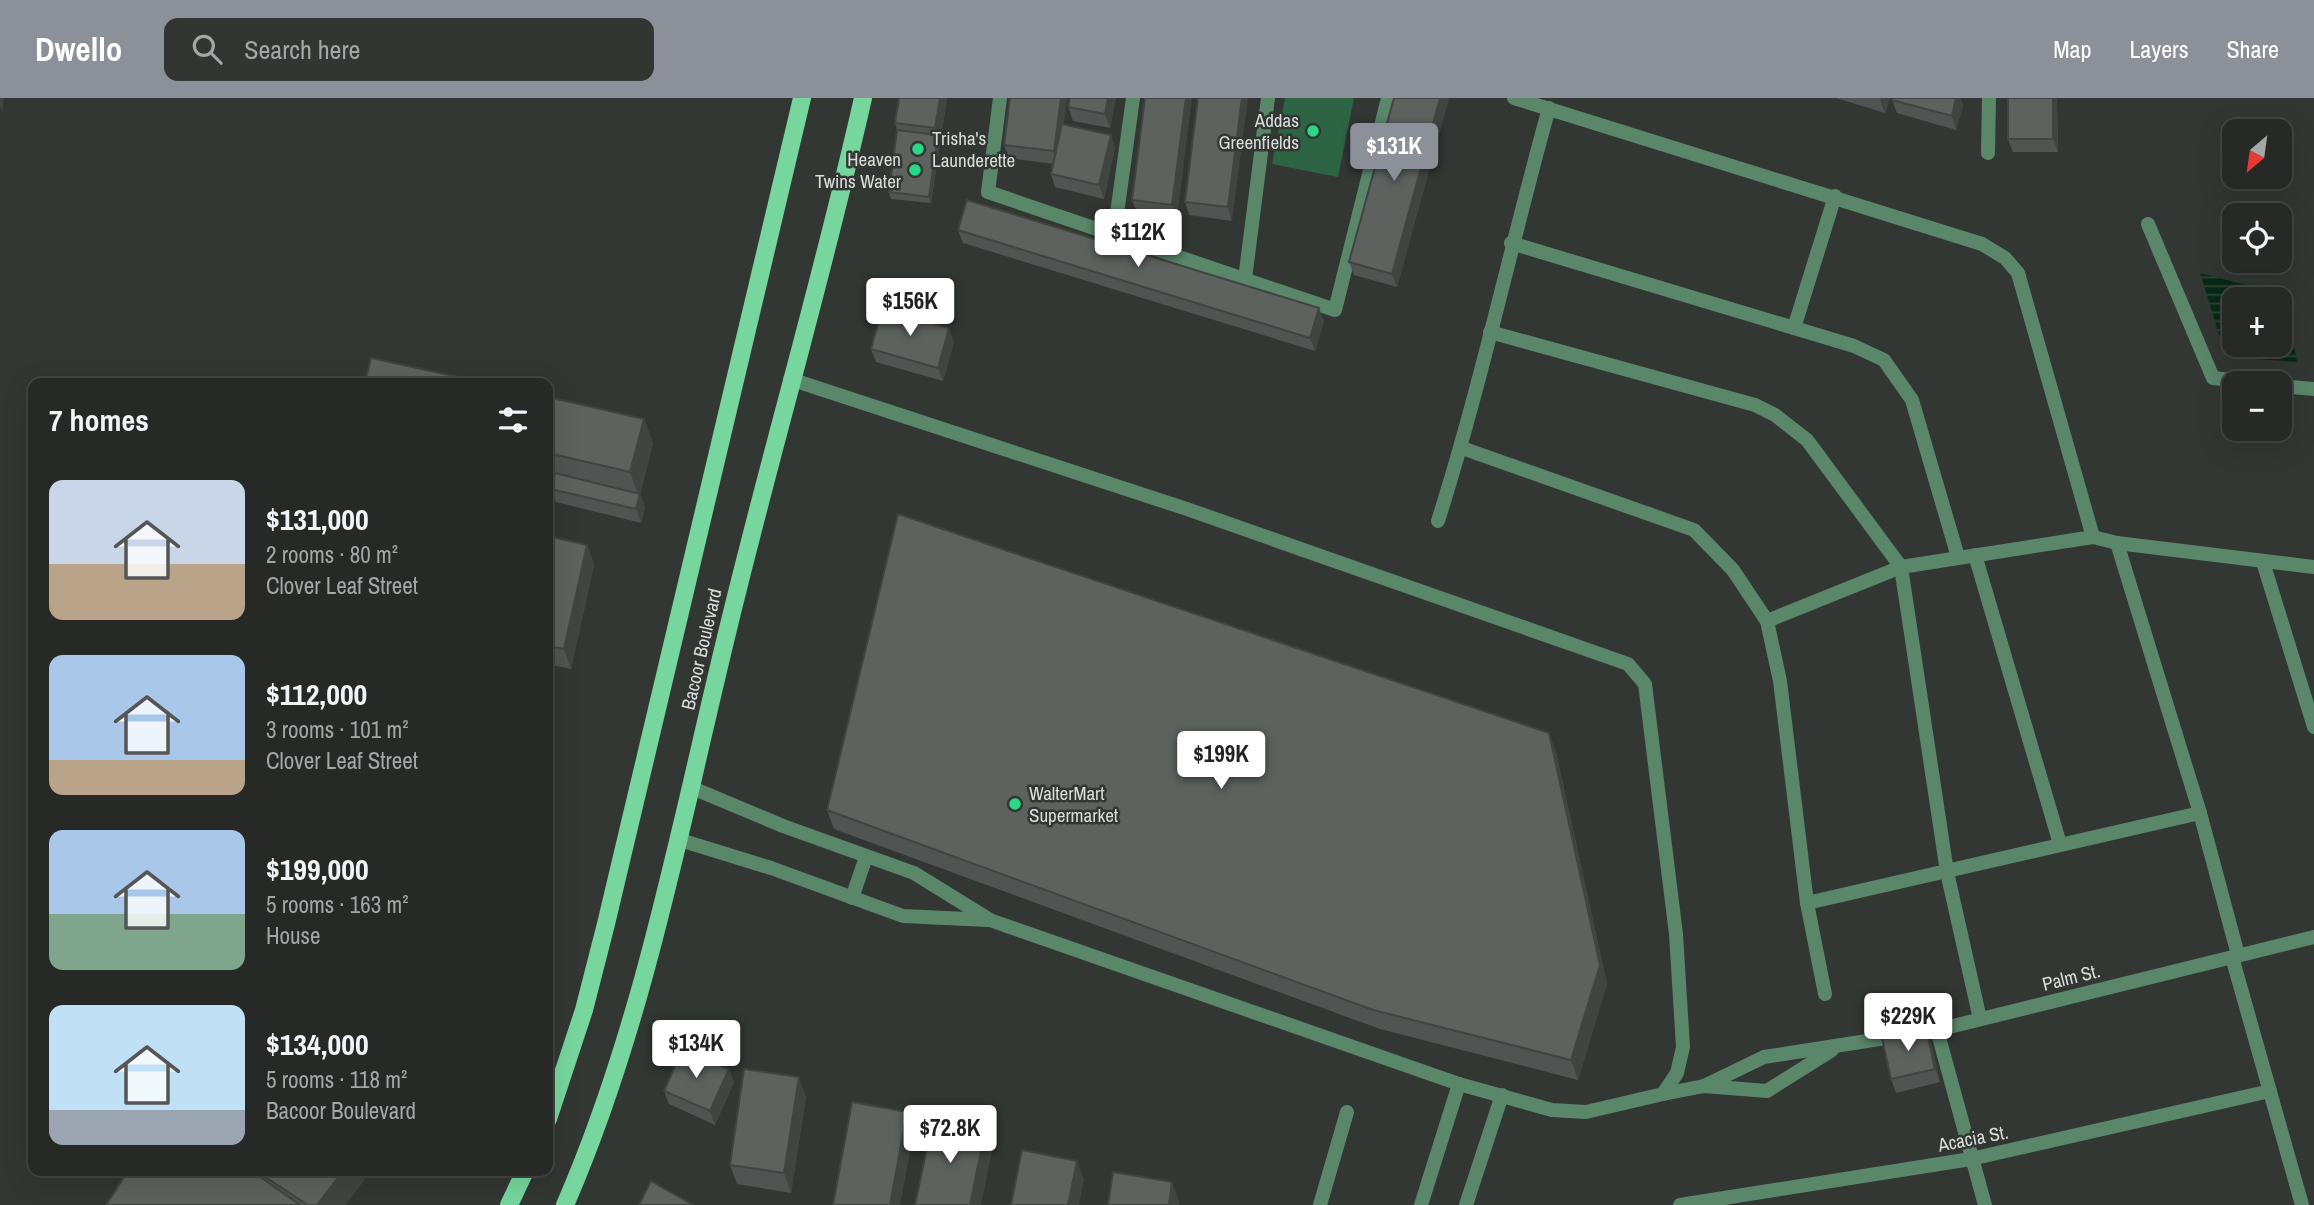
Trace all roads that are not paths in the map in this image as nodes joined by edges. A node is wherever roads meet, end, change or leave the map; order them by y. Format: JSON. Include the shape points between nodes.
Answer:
{"nodes":[{"id":1,"x":802,"y":98,"type":"edge"},
{"id":2,"x":863,"y":98,"type":"edge"},
{"id":3,"x":1000,"y":98,"type":"edge"},
{"id":4,"x":1133,"y":98,"type":"edge"},
{"id":5,"x":1268,"y":98,"type":"edge"},
{"id":6,"x":1388,"y":98,"type":"edge"},
{"id":7,"x":1514,"y":98,"type":"edge"},
{"id":8,"x":1989,"y":98,"type":"edge"},
{"id":9,"x":1549,"y":108,"type":"junction"},
{"id":10,"x":1988,"y":153,"type":"dead end"},
{"id":11,"x":1835,"y":195,"type":"junction"},
{"id":12,"x":2148,"y":224,"type":"dead end"},
{"id":13,"x":1114,"y":235,"type":"junction"},
{"id":14,"x":1511,"y":243,"type":"junction"},
{"id":15,"x":1245,"y":279,"type":"junction"},
{"id":16,"x":1794,"y":328,"type":"junction"},
{"id":17,"x":1490,"y":332,"type":"junction"},
{"id":18,"x":790,"y":379,"type":"junction"},
{"id":19,"x":2222,"y":379,"type":"edge"},
{"id":20,"x":2292,"y":387,"type":"edge"},
{"id":21,"x":2314,"y":389,"type":"edge"},
{"id":22,"x":1462,"y":448,"type":"junction"},
{"id":23,"x":1438,"y":521,"type":"dead end"},
{"id":24,"x":2093,"y":537,"type":"junction"},
{"id":25,"x":2117,"y":543,"type":"junction"},
{"id":26,"x":1975,"y":555,"type":"junction"},
{"id":27,"x":1958,"y":557,"type":"junction"},
{"id":28,"x":2263,"y":562,"type":"junction"},
{"id":29,"x":1900,"y":567,"type":"junction"},
{"id":30,"x":2314,"y":567,"type":"edge"},
{"id":31,"x":1767,"y":621,"type":"junction"},
{"id":32,"x":2314,"y":727,"type":"edge"},
{"id":33,"x":690,"y":788,"type":"junction"},
{"id":34,"x":2200,"y":813,"type":"junction"},
{"id":35,"x":677,"y":839,"type":"junction"},
{"id":36,"x":2060,"y":844,"type":"junction"},
{"id":37,"x":866,"y":857,"type":"junction"},
{"id":38,"x":1947,"y":872,"type":"junction"},
{"id":39,"x":852,"y":898,"type":"junction"},
{"id":40,"x":1807,"y":903,"type":"junction"},
{"id":41,"x":989,"y":920,"type":"junction"},
{"id":42,"x":2314,"y":937,"type":"edge"},
{"id":43,"x":2235,"y":956,"type":"junction"},
{"id":44,"x":1825,"y":994,"type":"dead end"},
{"id":45,"x":1980,"y":1019,"type":"junction"},
{"id":46,"x":1937,"y":1030,"type":"junction"},
{"id":47,"x":1836,"y":1047,"type":"junction"},
{"id":48,"x":1459,"y":1084,"type":"junction"},
{"id":49,"x":1704,"y":1086,"type":"junction"},
{"id":50,"x":2270,"y":1091,"type":"junction"},
{"id":51,"x":1663,"y":1094,"type":"junction"},
{"id":52,"x":1502,"y":1095,"type":"junction"},
{"id":53,"x":553,"y":1103,"type":"edge"},
{"id":54,"x":1346,"y":1112,"type":"dead end"},
{"id":55,"x":1971,"y":1159,"type":"junction"},
{"id":56,"x":523,"y":1176,"type":"edge"},
{"id":57,"x":509,"y":1205,"type":"edge"},
{"id":58,"x":565,"y":1205,"type":"edge"},
{"id":59,"x":1320,"y":1205,"type":"edge"},
{"id":60,"x":1421,"y":1205,"type":"edge"},
{"id":61,"x":1466,"y":1205,"type":"edge"},
{"id":62,"x":1680,"y":1205,"type":"edge"},
{"id":63,"x":1985,"y":1205,"type":"edge"},
{"id":64,"x":2302,"y":1205,"type":"edge"}],
"edges":[{"from":1,"to":53,"type":"main road","name":"Bacoor Boulevard","via":[[606,924]]},
{"from":2,"to":18,"type":"main road","name":"Bacoor Boulevard"},
{"from":3,"to":13,"type":"street","via":[[988,192]]},
{"from":4,"to":13,"type":"street"},
{"from":5,"to":15,"type":"street"},
{"from":6,"to":15,"type":"street","via":[[1335,310]]},
{"from":7,"to":9,"type":"street"},
{"from":8,"to":10,"type":"street"},
{"from":9,"to":11,"type":"street"},
{"from":9,"to":14,"type":"street"},
{"from":11,"to":16,"type":"street"},
{"from":11,"to":24,"type":"street","via":[[1982,244],[2005,258],[2018,273]]},
{"from":12,"to":19,"type":"street","via":[[2213,378]]},
{"from":13,"to":15,"type":"street"},
{"from":14,"to":16,"type":"street"},
{"from":14,"to":17,"type":"street"},
{"from":16,"to":27,"type":"street","via":[[1884,360],[1898,377],[1912,400]]},
{"from":17,"to":22,"type":"street"},
{"from":17,"to":29,"type":"street","via":[[1755,405],[1775,415],[1807,440]]},
{"from":18,"to":33,"type":"main road","name":"Bacoor Boulevard"},
{"from":18,"to":51,"type":"street","via":[[1184,508],[1628,664],[1645,684],[1676,934],[1683,1047],[1677,1073]]},
{"from":20,"to":21,"type":"street"},
{"from":22,"to":23,"type":"street"},
{"from":22,"to":31,"type":"street","via":[[1694,530],[1734,570]]},
{"from":24,"to":25,"type":"street"},
{"from":24,"to":26,"type":"street"},
{"from":25,"to":28,"type":"street"},
{"from":25,"to":34,"type":"street"},
{"from":26,"to":27,"type":"street"},
{"from":26,"to":36,"type":"street"},
{"from":27,"to":29,"type":"street"},
{"from":28,"to":30,"type":"street"},
{"from":28,"to":32,"type":"street"},
{"from":29,"to":31,"type":"street"},
{"from":29,"to":38,"type":"street"},
{"from":31,"to":40,"type":"street","via":[[1780,681]]},
{"from":33,"to":35,"type":"main road","name":"Bacoor Boulevard"},
{"from":33,"to":37,"type":"street"},
{"from":34,"to":36,"type":"street"},
{"from":34,"to":43,"type":"street"},
{"from":35,"to":39,"type":"street"},
{"from":35,"to":58,"type":"main road","name":"Bacoor Boulevard","via":[[630,1023],[588,1152]]},
{"from":36,"to":38,"type":"street"},
{"from":37,"to":39,"type":"street"},
{"from":37,"to":41,"type":"street","via":[[914,873]]},
{"from":38,"to":40,"type":"street"},
{"from":38,"to":45,"type":"street"},
{"from":39,"to":41,"type":"street","via":[[903,916]]},
{"from":40,"to":44,"type":"street"},
{"from":41,"to":48,"type":"street"},
{"from":42,"to":43,"type":"street","name":"Palm St."},
{"from":43,"to":45,"type":"street","name":"Palm St."},
{"from":43,"to":50,"type":"street"},
{"from":45,"to":46,"type":"street","name":"Palm St."},
{"from":46,"to":47,"type":"street","name":"Palm St."},
{"from":46,"to":55,"type":"street"},
{"from":47,"to":49,"type":"street","name":"Palm St.","via":[[1764,1057]]},
{"from":47,"to":49,"type":"street","via":[[1767,1091]]},
{"from":48,"to":52,"type":"street"},
{"from":48,"to":60,"type":"street"},
{"from":49,"to":51,"type":"street"},
{"from":50,"to":55,"type":"street","name":"Acacia St."},
{"from":50,"to":64,"type":"street"},
{"from":51,"to":52,"type":"street","via":[[1586,1112],[1552,1110]]},
{"from":52,"to":61,"type":"street"},
{"from":54,"to":59,"type":"street"},
{"from":55,"to":62,"type":"street","name":"Acacia St."},
{"from":55,"to":63,"type":"street"},
{"from":56,"to":57,"type":"main road"}]}
